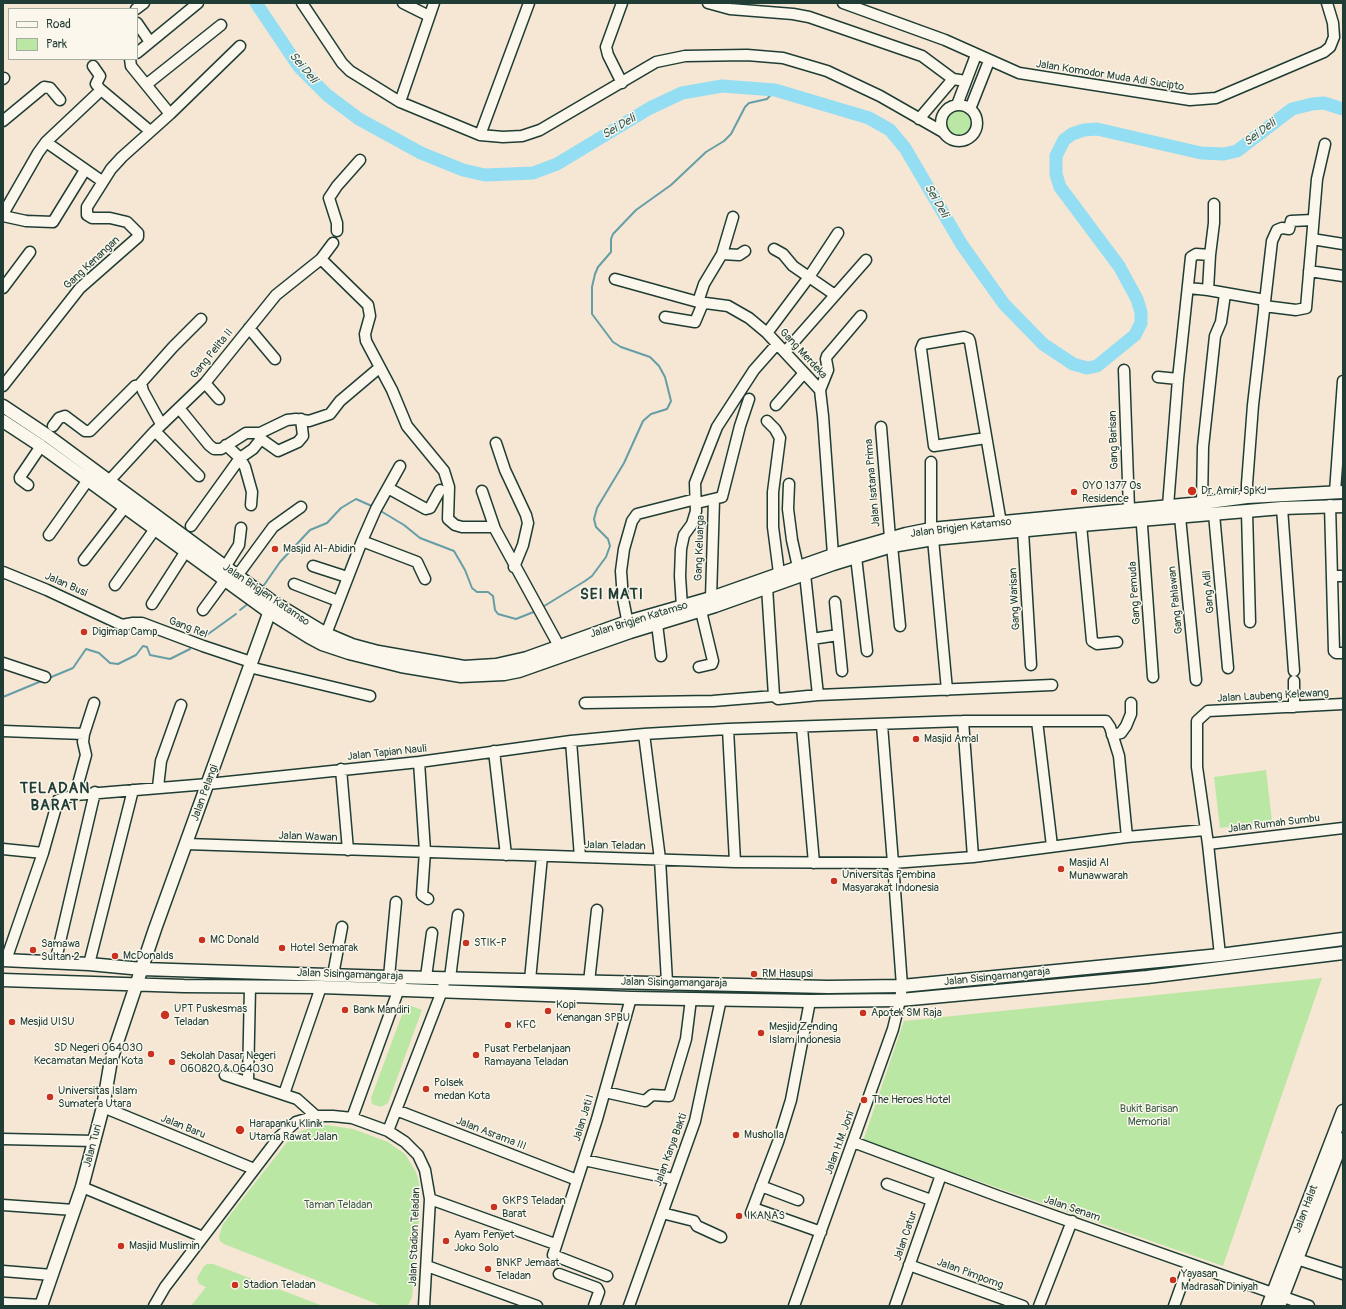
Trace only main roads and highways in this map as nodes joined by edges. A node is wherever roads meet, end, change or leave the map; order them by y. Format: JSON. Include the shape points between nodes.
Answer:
{"nodes":[{"id":1,"x":3,"y":406,"type":"edge"},
{"id":2,"x":3,"y":421,"type":"edge"},
{"id":3,"x":1339,"y":492,"type":"edge"},
{"id":4,"x":1343,"y":506,"type":"edge"},
{"id":5,"x":1141,"y":514,"type":"junction"},
{"id":6,"x":1031,"y":527,"type":"junction"},
{"id":7,"x":932,"y":534,"type":"junction"},
{"id":8,"x":891,"y":542,"type":"junction"},
{"id":9,"x":802,"y":571,"type":"junction"},
{"id":10,"x":247,"y":590,"type":"junction"},
{"id":11,"x":267,"y":603,"type":"junction"},
{"id":12,"x":629,"y":627,"type":"junction"},
{"id":13,"x":1343,"y":939,"type":"edge"},
{"id":14,"x":1343,"y":953,"type":"edge"},
{"id":15,"x":1220,"y":954,"type":"junction"},
{"id":16,"x":5,"y":960,"type":"edge"},
{"id":17,"x":1222,"y":967,"type":"junction"},
{"id":18,"x":142,"y":969,"type":"junction"},
{"id":19,"x":1077,"y":969,"type":"junction"},
{"id":20,"x":3,"y":980,"type":"edge"},
{"id":21,"x":1079,"y":983,"type":"junction"},
{"id":22,"x":137,"y":984,"type":"junction"},
{"id":23,"x":1343,"y":1111,"type":"edge"},
{"id":24,"x":1343,"y":1140,"type":"edge"},
{"id":25,"x":1279,"y":1298,"type":"edge"},
{"id":26,"x":42,"y":1306,"type":"edge"},
{"id":27,"x":1268,"y":1306,"type":"edge"}],
"edges":[{"from":1,"to":10,"type":"main road","name":"Jalan Brigjen Katamso","via":[[48,436],[237,576]]},
{"from":2,"to":10,"type":"main road","name":"Jalan Brigjen Katamso","via":[[225,580]]},
{"from":3,"to":5,"type":"main road","name":"Jalan Brigjen Katamso","via":[[1247,497],[1168,506]]},
{"from":4,"to":5,"type":"main road","name":"Jalan Brigjen Katamso","via":[[1282,508],[1180,517]]},
{"from":5,"to":6,"type":"main road","name":"Jalan Brigjen Katamso","via":[[1081,525]]},
{"from":5,"to":6,"type":"main road","name":"Jalan Brigjen Katamso","via":[[1128,509]]},
{"from":6,"to":7,"type":"main road","name":"Jalan Brigjen Katamso"},
{"from":6,"to":7,"type":"main road","name":"Jalan Brigjen Katamso","via":[[1001,523]]},
{"from":7,"to":8,"type":"main road","name":"Jalan Brigjen Katamso"},
{"from":8,"to":9,"type":"main road","name":"Jalan Brigjen Katamso","via":[[856,557]]},
{"from":8,"to":9,"type":"main road","name":"Jalan Brigjen Katamso","via":[[832,555]]},
{"from":9,"to":12,"type":"main road","name":"Jalan Brigjen Katamso","via":[[779,573]]},
{"from":9,"to":12,"type":"main road","name":"Jalan Brigjen Katamso","via":[[767,587],[701,610],[657,624]]},
{"from":10,"to":11,"type":"main road","name":"Jalan Brigjen Katamso"},
{"from":11,"to":12,"type":"main road","name":"Jalan Brigjen Katamso","via":[[326,634],[352,644],[378,652],[464,666],[513,662],[559,646]]},
{"from":11,"to":12,"type":"main road","name":"Jalan Brigjen Katamso","via":[[309,637],[337,649],[401,666],[461,676],[519,671]]},
{"from":11,"to":18,"type":"main road","name":"Jalan Pelangi","via":[[250,664]]},
{"from":13,"to":15,"type":"main road","name":"Jalan Sisingamangaraja"},
{"from":14,"to":17,"type":"main road","name":"Jalan Sisingamangaraja"},
{"from":15,"to":17,"type":"main road"},
{"from":15,"to":19,"type":"main road","name":"Jalan Sisingamangaraja"},
{"from":16,"to":18,"type":"main road","name":"Jalan Sisingamangaraja"},
{"from":17,"to":21,"type":"main road","name":"Jalan Sisingamangaraja"},
{"from":18,"to":19,"type":"main road","name":"Jalan Sisingamangaraja","via":[[828,986],[902,986]]},
{"from":18,"to":22,"type":"main road","name":"Jalan Pelangi"},
{"from":19,"to":21,"type":"main road"},
{"from":20,"to":22,"type":"main road","name":"Jalan Sisingamangaraja"},
{"from":21,"to":22,"type":"main road","name":"Jalan Sisingamangaraja","via":[[900,1000],[810,1001]]},
{"from":22,"to":26,"type":"main road","name":"Jalan Turi","via":[[111,1060],[103,1107],[82,1187]]},
{"from":23,"to":25,"type":"main road","name":"Jalan Halat"},
{"from":24,"to":25,"type":"main road","name":"Jalan Halat","via":[[1297,1259]]},
{"from":25,"to":27,"type":"main road","name":"Jalan Halat"}]}
